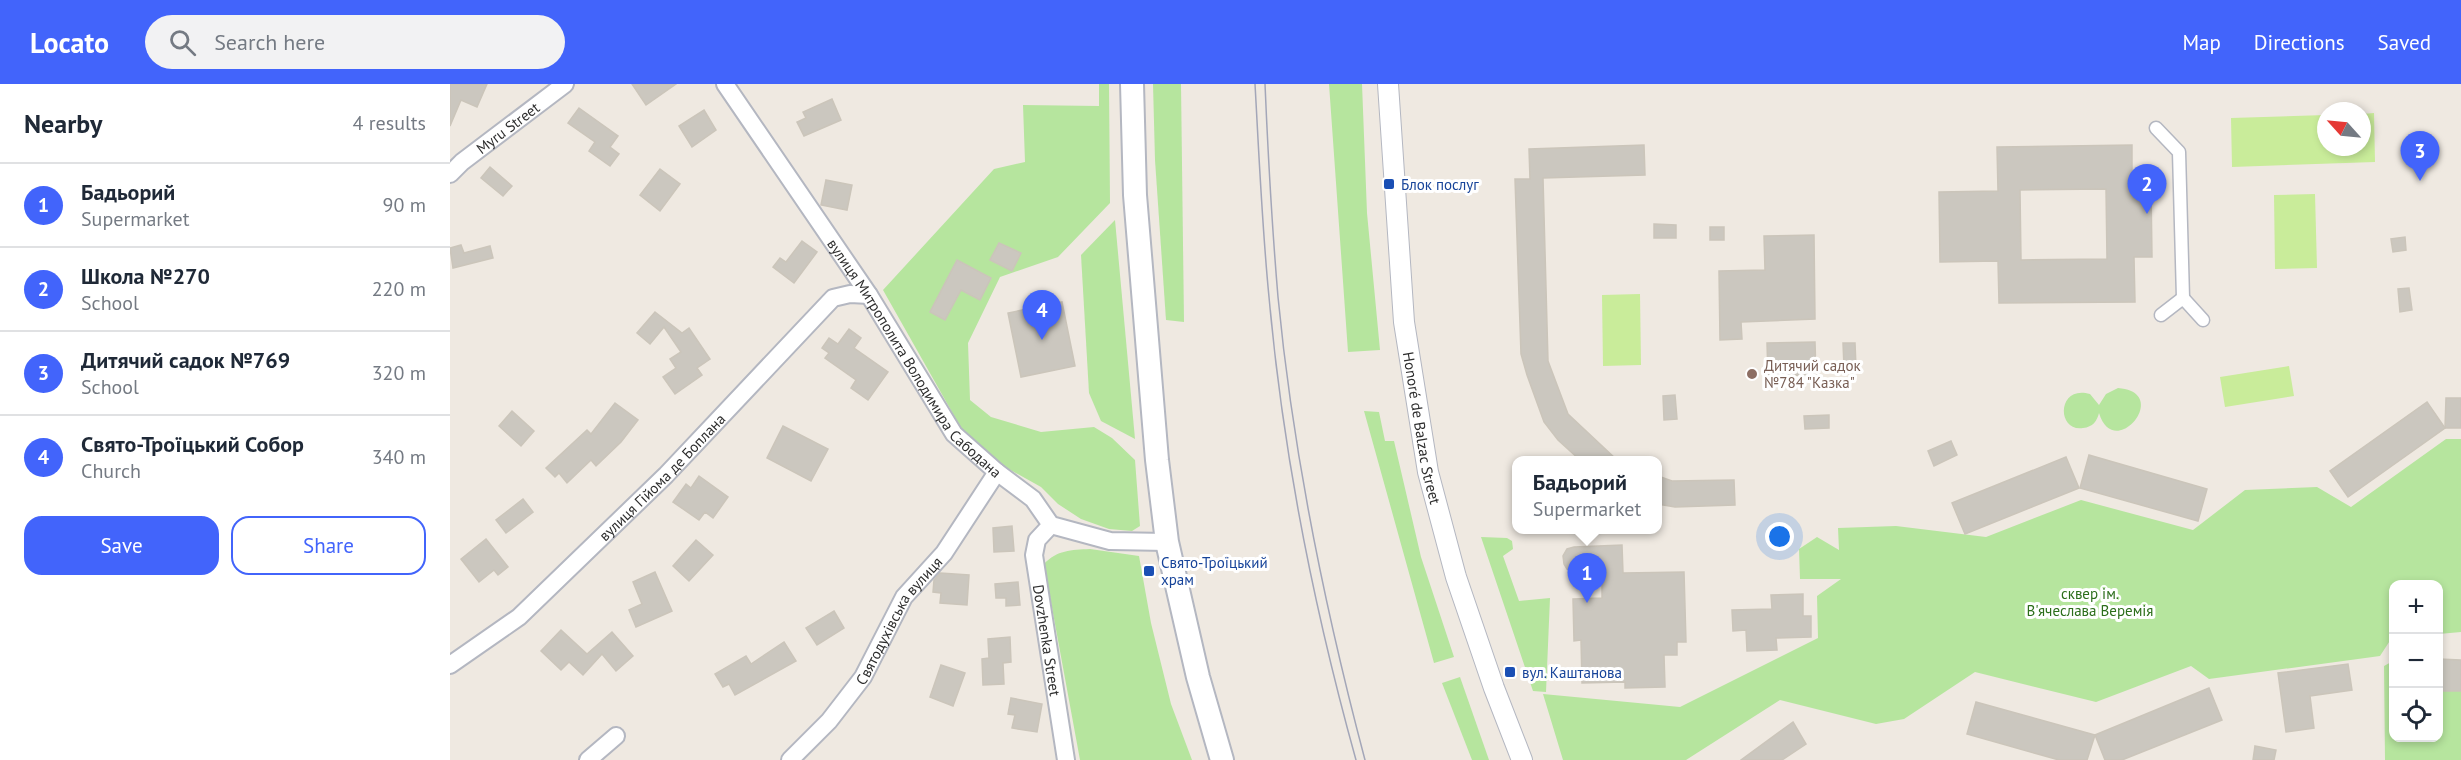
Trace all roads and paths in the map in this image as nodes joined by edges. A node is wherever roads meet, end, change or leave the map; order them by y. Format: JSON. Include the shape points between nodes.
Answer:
{"nodes":[{"id":1,"x":565,"y":84,"type":"edge"},
{"id":2,"x":725,"y":84,"type":"edge"},
{"id":3,"x":1132,"y":84,"type":"edge"},
{"id":4,"x":1388,"y":84,"type":"edge"},
{"id":5,"x":2156,"y":128,"type":"dead end"},
{"id":6,"x":454,"y":163,"type":"edge"},
{"id":7,"x":868,"y":295,"type":"junction"},
{"id":8,"x":2183,"y":298,"type":"junction"},
{"id":9,"x":2161,"y":315,"type":"dead end"},
{"id":10,"x":2203,"y":320,"type":"dead end"},
{"id":11,"x":997,"y":472,"type":"junction"},
{"id":12,"x":1051,"y":525,"type":"junction"},
{"id":13,"x":1167,"y":542,"type":"junction"},
{"id":14,"x":450,"y":666,"type":"edge"},
{"id":15,"x":616,"y":736,"type":"dead end"},
{"id":16,"x":588,"y":760,"type":"edge"},
{"id":17,"x":790,"y":760,"type":"edge"},
{"id":18,"x":1066,"y":760,"type":"edge"},
{"id":19,"x":1222,"y":760,"type":"edge"},
{"id":20,"x":1522,"y":760,"type":"edge"}],
"edges":[{"from":1,"to":6,"type":"street","name":"Myru Street"},
{"from":2,"to":7,"type":"street","name":"вулиця Митрополита Володимира Сабодана"},
{"from":3,"to":13,"type":"main road","via":[[1135,195]]},
{"from":4,"to":20,"type":"street","name":"Honoré de Balzac Street","via":[[1404,322],[1428,472],[1456,577]]},
{"from":5,"to":8,"type":"street","via":[[2179,152]]},
{"from":7,"to":11,"type":"street","name":"вулиця Митрополита Володимира Сабодана","via":[[954,434]]},
{"from":7,"to":14,"type":"street","name":"вулиця Гійома де Боплана","via":[[833,298],[666,475],[519,617]]},
{"from":8,"to":9,"type":"street"},
{"from":8,"to":10,"type":"street"},
{"from":11,"to":12,"type":"street","name":"вулиця Митрополита Володимира Сабодана","via":[[1034,499]]},
{"from":11,"to":17,"type":"street","name":"Святодухівська вулиця","via":[[944,553],[904,597],[863,677],[830,722]]},
{"from":12,"to":13,"type":"street","via":[[1110,541]]},
{"from":12,"to":18,"type":"street","name":"Dovzhenka Street","via":[[1037,540],[1034,555]]},
{"from":13,"to":19,"type":"main road"},
{"from":15,"to":16,"type":"street"}]}
